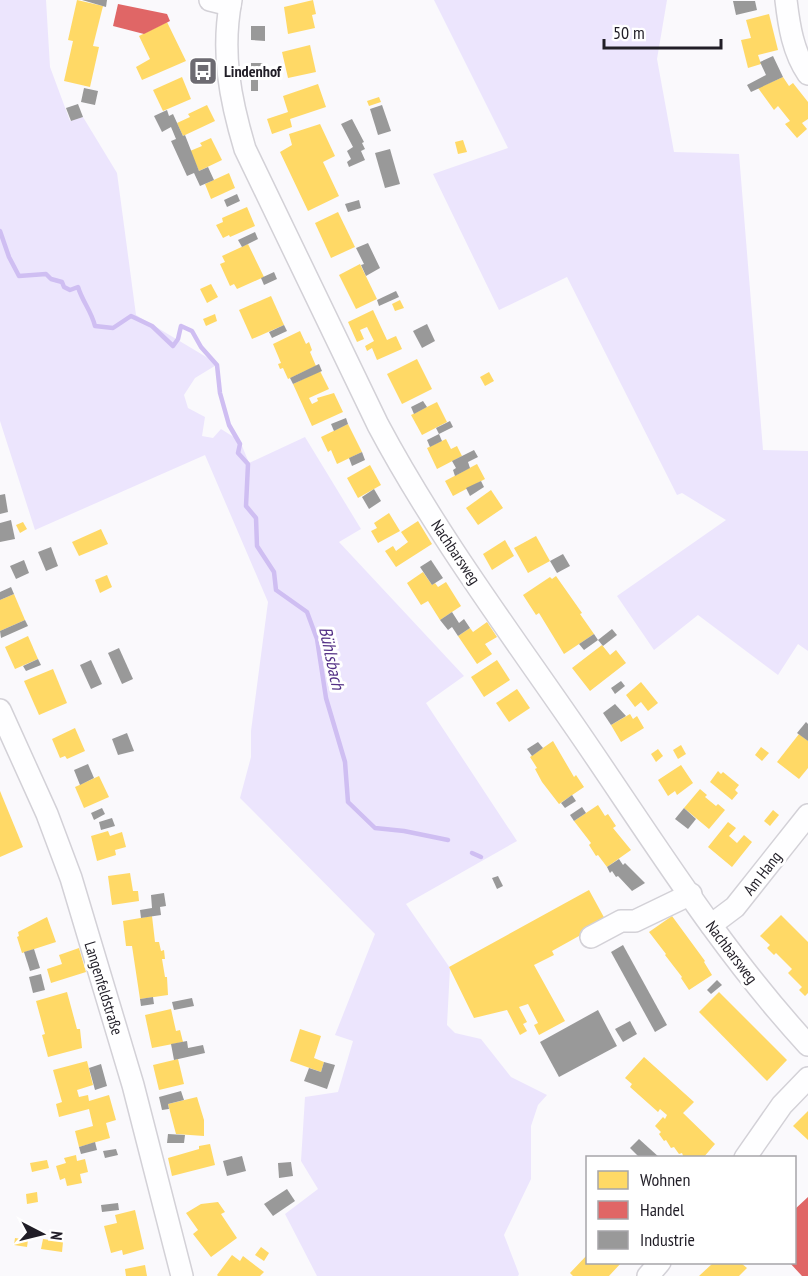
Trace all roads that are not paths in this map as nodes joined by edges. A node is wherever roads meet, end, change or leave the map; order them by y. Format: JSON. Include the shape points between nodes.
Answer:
{"nodes":[{"id":1,"x":786,"y":0,"type":"edge"},
{"id":2,"x":224,"y":2,"type":"edge"},
{"id":3,"x":808,"y":74,"type":"edge"},
{"id":4,"x":0,"y":710,"type":"edge"},
{"id":5,"x":808,"y":815,"type":"edge"},
{"id":6,"x":691,"y":894,"type":"junction"},
{"id":7,"x":711,"y":925,"type":"junction"},
{"id":8,"x":591,"y":937,"type":"dead end"},
{"id":9,"x":808,"y":1045,"type":"edge"},
{"id":10,"x":808,"y":1078,"type":"edge"},
{"id":11,"x":746,"y":1156,"type":"edge"},
{"id":12,"x":659,"y":1264,"type":"edge"},
{"id":13,"x":182,"y":1276,"type":"edge"},
{"id":14,"x":648,"y":1276,"type":"edge"}],
"edges":[{"from":1,"to":3,"type":"street","via":[[789,27]]},
{"from":2,"to":6,"type":"street","name":"Nachbarsweg","via":[[227,69],[245,149],[378,425],[400,467],[451,545]]},
{"from":4,"to":13,"type":"street","name":"Langenfeldstraße","via":[[71,878],[133,1085]]},
{"from":5,"to":7,"type":"street","name":"Am Hang","via":[[735,907]]},
{"from":6,"to":7,"type":"street","name":"Nachbarsweg"},
{"from":6,"to":8,"type":"street"},
{"from":7,"to":9,"type":"street","name":"Nachbarsweg","via":[[773,1008]]},
{"from":10,"to":11,"type":"street","via":[[782,1105]]},
{"from":12,"to":14,"type":"street"}]}
